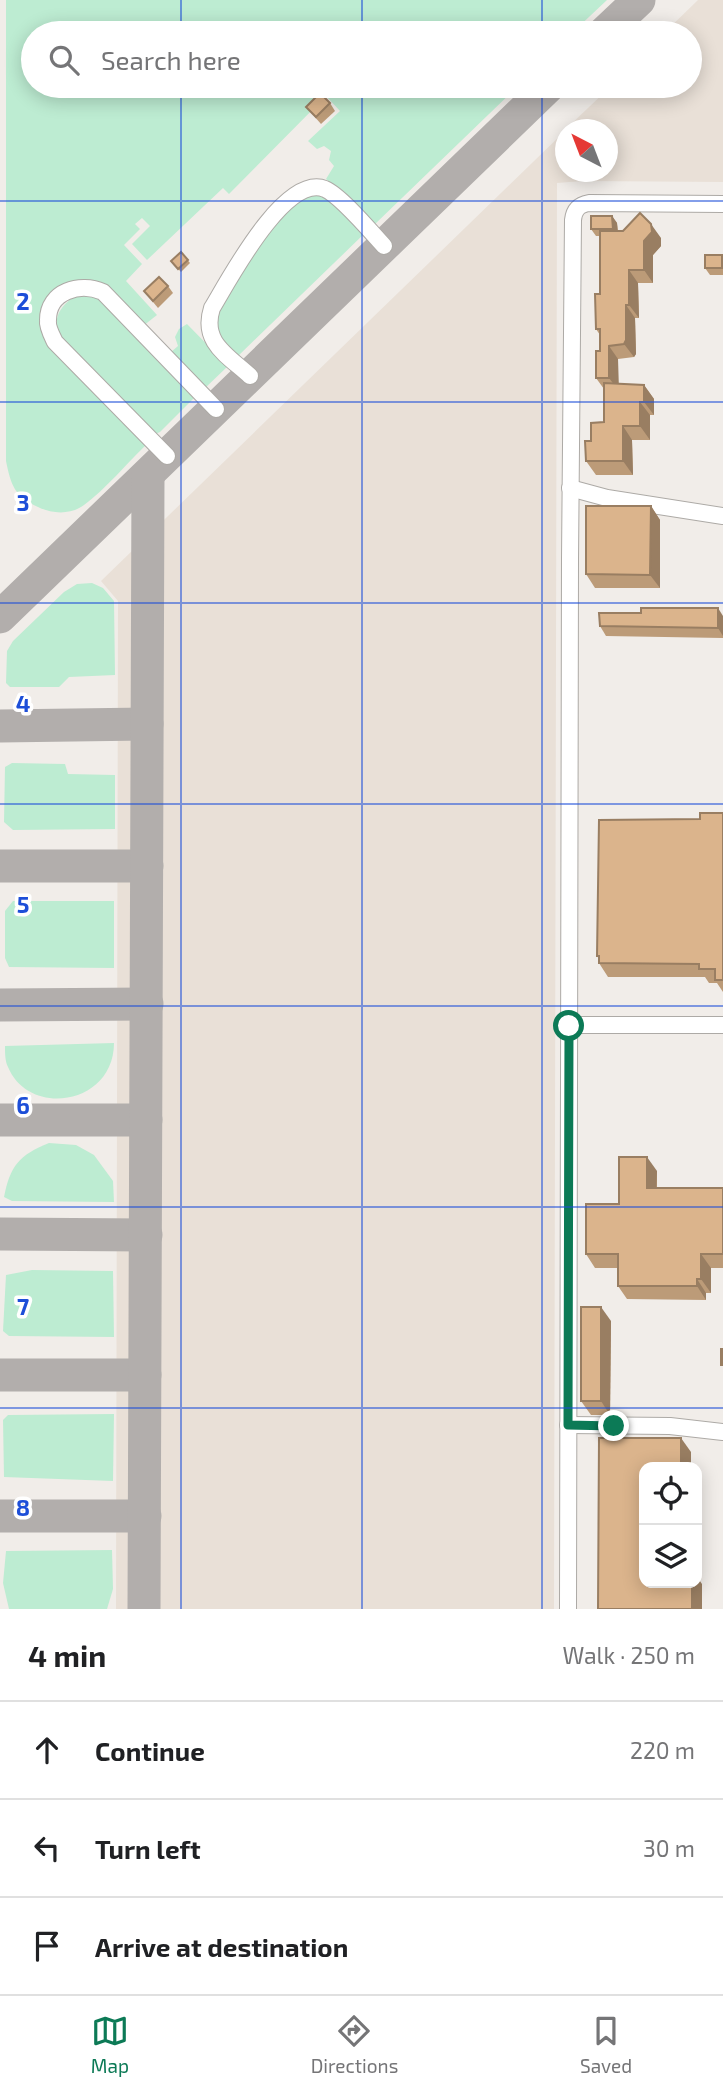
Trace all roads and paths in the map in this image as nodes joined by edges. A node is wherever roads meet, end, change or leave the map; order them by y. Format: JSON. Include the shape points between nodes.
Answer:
{"nodes":[{"id":1,"x":723,"y":204,"type":"edge"},
{"id":2,"x":384,"y":246,"type":"dead end"},
{"id":3,"x":250,"y":376,"type":"dead end"},
{"id":4,"x":216,"y":409,"type":"dead end"},
{"id":5,"x":167,"y":456,"type":"dead end"},
{"id":6,"x":570,"y":488,"type":"junction"},
{"id":7,"x":723,"y":516,"type":"edge"},
{"id":8,"x":569,"y":1026,"type":"junction"},
{"id":9,"x":723,"y":1026,"type":"edge"},
{"id":10,"x":568,"y":1425,"type":"junction"},
{"id":11,"x":723,"y":1432,"type":"edge"},
{"id":12,"x":568,"y":1609,"type":"edge"}],
"edges":[{"from":1,"to":6,"type":"lane","via":[[589,203],[574,212]]},
{"from":2,"to":3,"type":"lane","via":[[336,196],[324,189],[298,192],[258,234],[208,320],[211,340]]},
{"from":4,"to":5,"type":"lane","via":[[103,292],[80,286],[65,291],[52,303],[47,321],[55,342]]},
{"from":6,"to":7,"type":"lane"},
{"from":6,"to":8,"type":"lane"},
{"from":8,"to":9,"type":"lane"},
{"from":8,"to":10,"type":"lane"},
{"from":10,"to":11,"type":"lane","via":[[670,1426]]},
{"from":10,"to":12,"type":"lane"}]}
